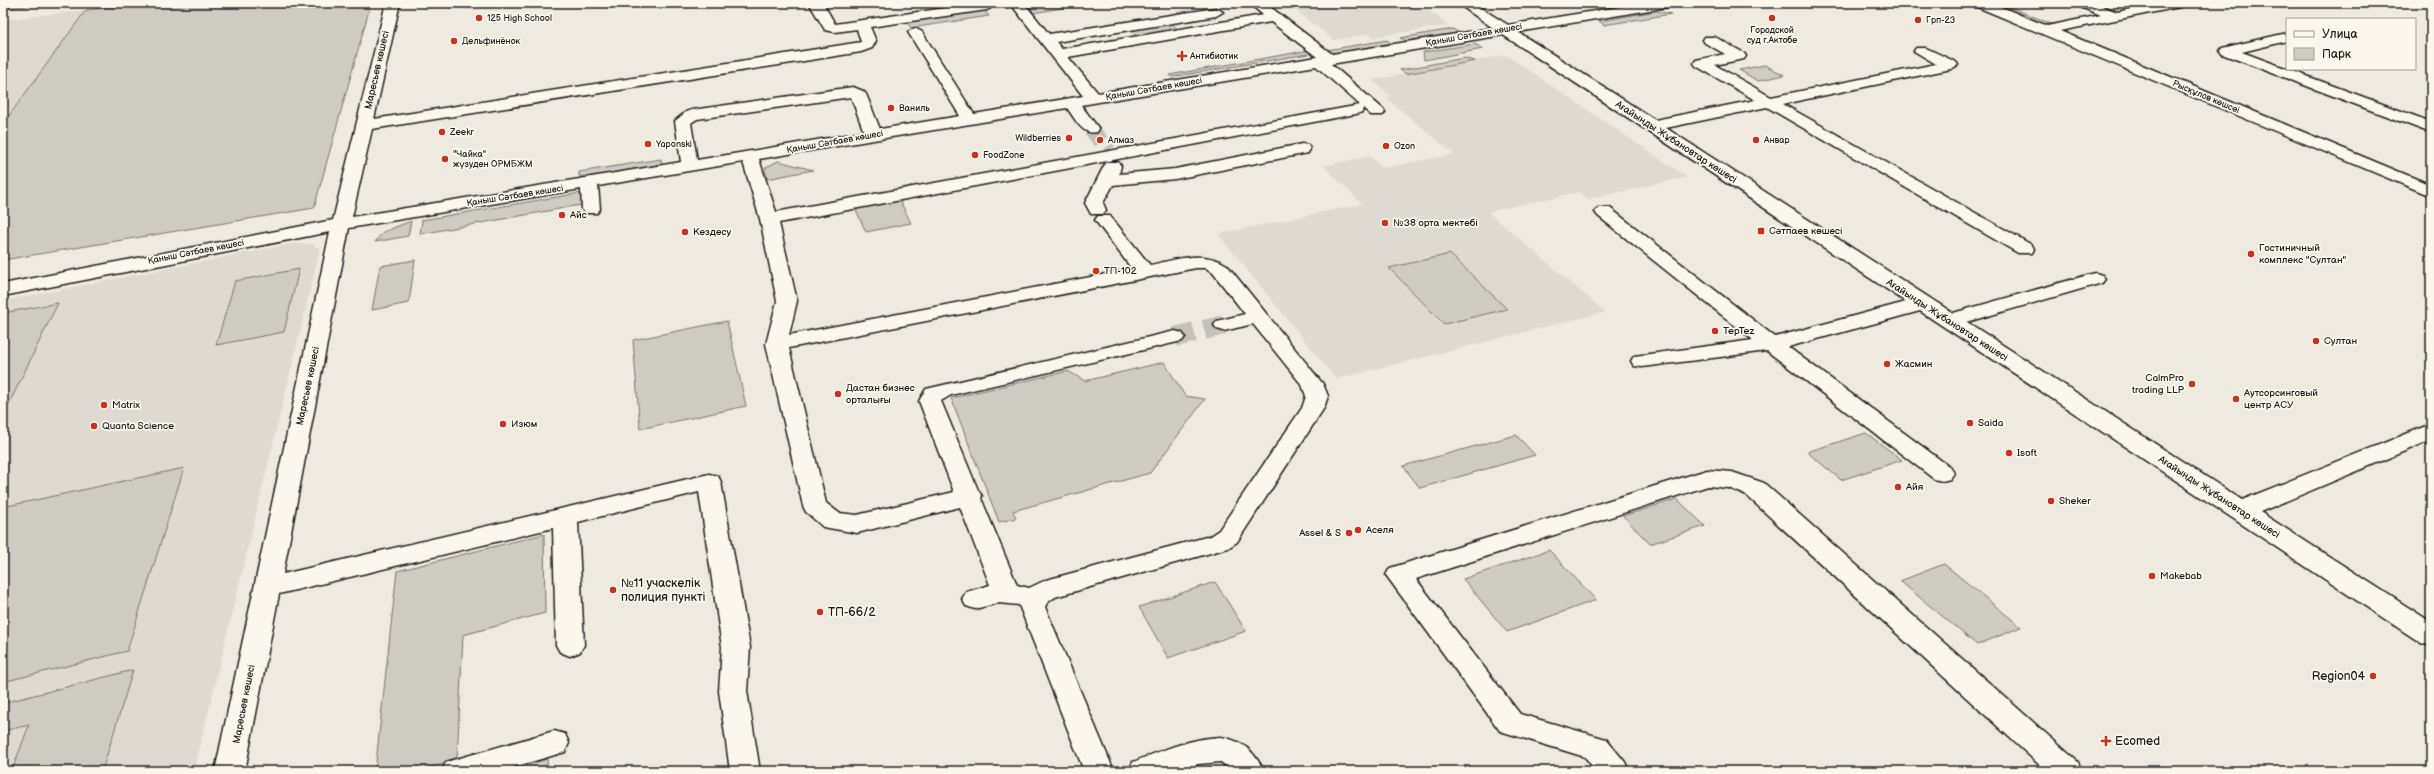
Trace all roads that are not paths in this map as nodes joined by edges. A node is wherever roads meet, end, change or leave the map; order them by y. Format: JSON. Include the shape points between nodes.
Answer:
{"nodes":[{"id":1,"x":393,"y":3,"type":"edge"},
{"id":2,"x":462,"y":3,"type":"edge"},
{"id":3,"x":470,"y":3,"type":"edge"},
{"id":4,"x":816,"y":3,"type":"edge"},
{"id":5,"x":1021,"y":3,"type":"edge"},
{"id":6,"x":1464,"y":3,"type":"edge"},
{"id":7,"x":1668,"y":3,"type":"edge"},
{"id":8,"x":1980,"y":3,"type":"edge"},
{"id":9,"x":2083,"y":3,"type":"edge"},
{"id":10,"x":2180,"y":3,"type":"edge"},
{"id":11,"x":1253,"y":5,"type":"edge"},
{"id":12,"x":987,"y":6,"type":"dead end"},
{"id":13,"x":1228,"y":10,"type":"dead end"},
{"id":14,"x":2116,"y":16,"type":"junction"},
{"id":15,"x":1274,"y":17,"type":"junction"},
{"id":16,"x":863,"y":26,"type":"junction"},
{"id":17,"x":1505,"y":30,"type":"junction"},
{"id":18,"x":2046,"y":30,"type":"junction"},
{"id":19,"x":915,"y":32,"type":"dead end"},
{"id":20,"x":2286,"y":37,"type":"edge"},
{"id":21,"x":1046,"y":39,"type":"junction"},
{"id":22,"x":1710,"y":40,"type":"dead end"},
{"id":23,"x":1921,"y":51,"type":"dead end"},
{"id":24,"x":1058,"y":54,"type":"junction"},
{"id":25,"x":1324,"y":60,"type":"junction"},
{"id":26,"x":1094,"y":99,"type":"junction"},
{"id":27,"x":1070,"y":103,"type":"junction"},
{"id":28,"x":1770,"y":103,"type":"junction"},
{"id":29,"x":1356,"y":109,"type":"dead end"},
{"id":30,"x":1377,"y":112,"type":"dead end"},
{"id":31,"x":970,"y":120,"type":"junction"},
{"id":32,"x":364,"y":125,"type":"junction"},
{"id":33,"x":1651,"y":126,"type":"junction"},
{"id":34,"x":2431,"y":128,"type":"edge"},
{"id":35,"x":1091,"y":129,"type":"tunnel mouth"},
{"id":36,"x":874,"y":136,"type":"junction"},
{"id":37,"x":1302,"y":148,"type":"dead end"},
{"id":38,"x":1110,"y":153,"type":"junction"},
{"id":39,"x":750,"y":157,"type":"junction"},
{"id":40,"x":690,"y":167,"type":"junction"},
{"id":41,"x":1107,"y":180,"type":"junction"},
{"id":42,"x":589,"y":183,"type":"junction"},
{"id":43,"x":2431,"y":191,"type":"edge"},
{"id":44,"x":591,"y":209,"type":"dead end"},
{"id":45,"x":1604,"y":212,"type":"dead end"},
{"id":46,"x":769,"y":219,"type":"junction"},
{"id":47,"x":341,"y":224,"type":"junction"},
{"id":48,"x":2025,"y":249,"type":"dead end"},
{"id":49,"x":1145,"y":272,"type":"junction"},
{"id":50,"x":2095,"y":279,"type":"dead end"},
{"id":51,"x":3,"y":290,"type":"edge"},
{"id":52,"x":1923,"y":304,"type":"junction"},
{"id":53,"x":1258,"y":317,"type":"junction"},
{"id":54,"x":1949,"y":321,"type":"junction"},
{"id":55,"x":1224,"y":325,"type":"tunnel mouth"},
{"id":56,"x":1175,"y":337,"type":"tunnel mouth"},
{"id":57,"x":777,"y":344,"type":"junction"},
{"id":58,"x":1773,"y":344,"type":"junction"},
{"id":59,"x":1642,"y":361,"type":"dead end"},
{"id":60,"x":2431,"y":430,"type":"edge"},
{"id":61,"x":1942,"y":473,"type":"dead end"},
{"id":62,"x":970,"y":496,"type":"junction"},
{"id":63,"x":2240,"y":511,"type":"junction"},
{"id":64,"x":565,"y":516,"type":"junction"},
{"id":65,"x":267,"y":587,"type":"junction"},
{"id":66,"x":1007,"y":594,"type":"junction"},
{"id":67,"x":1035,"y":598,"type":"junction"},
{"id":68,"x":975,"y":599,"type":"dead end"},
{"id":69,"x":2431,"y":636,"type":"edge"},
{"id":70,"x":570,"y":645,"type":"dead end"},
{"id":71,"x":554,"y":743,"type":"dead end"},
{"id":72,"x":230,"y":771,"type":"edge"},
{"id":73,"x":457,"y":771,"type":"edge"},
{"id":74,"x":745,"y":771,"type":"edge"},
{"id":75,"x":1100,"y":771,"type":"edge"},
{"id":76,"x":1144,"y":771,"type":"edge"},
{"id":77,"x":1249,"y":771,"type":"edge"},
{"id":78,"x":1614,"y":771,"type":"edge"},
{"id":79,"x":2066,"y":771,"type":"edge"}],
"edges":[{"from":1,"to":32,"type":"street","name":"Маресьев көшесі"},
{"from":2,"to":3,"type":"street"},
{"from":4,"to":16,"type":"street","via":[[830,27]]},
{"from":5,"to":21,"type":"street"},
{"from":6,"to":17,"type":"street","name":"Ағайынды Жұбановтар көшесі"},
{"from":7,"to":17,"type":"street","name":"Қаныш Сәтбаев көшесі"},
{"from":8,"to":18,"type":"street","name":"Рысқұлов көшсеі"},
{"from":9,"to":14,"type":"street"},
{"from":10,"to":14,"type":"street"},
{"from":11,"to":15,"type":"street"},
{"from":12,"to":16,"type":"street"},
{"from":13,"to":21,"type":"street"},
{"from":14,"to":18,"type":"street"},
{"from":15,"to":24,"type":"street"},
{"from":15,"to":25,"type":"street"},
{"from":16,"to":32,"type":"street","via":[[869,41],[867,46],[861,48]]},
{"from":17,"to":25,"type":"street","name":"Қаныш Сәтбаев көшесі"},
{"from":17,"to":33,"type":"street","name":"Ағайынды Жұбановтар көшесі"},
{"from":18,"to":43,"type":"street","name":"Рысқұлов көшсеі"},
{"from":19,"to":31,"type":"street"},
{"from":20,"to":34,"type":"street","via":[[2227,50]]},
{"from":21,"to":24,"type":"street"},
{"from":22,"to":28,"type":"street","via":[[1740,56],[1701,63]]},
{"from":23,"to":28,"type":"street","via":[[1951,65]]},
{"from":24,"to":26,"type":"street"},
{"from":25,"to":26,"type":"street","name":"Қаныш Сәтбаев көшесі"},
{"from":25,"to":30,"type":"street"},
{"from":26,"to":27,"type":"street","name":"Қаныш Сәтбаев көшесі"},
{"from":27,"to":31,"type":"street","name":"Қаныш Сәтбаев көшесі"},
{"from":27,"to":35,"type":"street"},
{"from":28,"to":33,"type":"street"},
{"from":28,"to":48,"type":"street"},
{"from":29,"to":38,"type":"street"},
{"from":31,"to":36,"type":"street","name":"Қаныш Сәтбаев көшесі"},
{"from":32,"to":47,"type":"street","name":"Маресьев көшесі"},
{"from":33,"to":52,"type":"street","name":"Ағайынды Жұбановтар көшесі"},
{"from":36,"to":39,"type":"street","name":"Қаныш Сәтбаев көшесі"},
{"from":36,"to":40,"type":"street","via":[[858,94],[854,92],[692,115],[683,121]]},
{"from":37,"to":41,"type":"street","via":[[1175,174]]},
{"from":38,"to":41,"type":"street","via":[[1112,171]]},
{"from":38,"to":46,"type":"street"},
{"from":39,"to":40,"type":"street","name":"Қаныш Сәтбаев көшесі"},
{"from":39,"to":46,"type":"street"},
{"from":40,"to":42,"type":"street","name":"Қаныш Сәтбаев көшесі"},
{"from":41,"to":49,"type":"street","via":[[1094,203],[1100,215]]},
{"from":42,"to":44,"type":"street"},
{"from":42,"to":47,"type":"street","name":"Қаныш Сәтбаев көшесі"},
{"from":45,"to":58,"type":"street"},
{"from":46,"to":57,"type":"street","via":[[787,301]]},
{"from":47,"to":51,"type":"street","name":"Қаныш Сәтбаев көшесі"},
{"from":47,"to":65,"type":"street","name":"Маресьев көшесі"},
{"from":49,"to":53,"type":"street","via":[[1196,262],[1211,263],[1220,269]]},
{"from":49,"to":57,"type":"street"},
{"from":50,"to":54,"type":"street"},
{"from":52,"to":54,"type":"street","name":"Ағайынды Жұбановтар көшесі"},
{"from":52,"to":58,"type":"street"},
{"from":53,"to":55,"type":"street"},
{"from":53,"to":67,"type":"street","via":[[1312,384],[1317,396],[1313,408],[1228,536],[1220,542],[1046,590]]},
{"from":54,"to":63,"type":"street","name":"Ағайынды Жұбановтар көшесі"},
{"from":56,"to":62,"type":"street","via":[[934,394],[930,401]]},
{"from":57,"to":62,"type":"street","via":[[815,506],[832,521],[857,524]]},
{"from":58,"to":59,"type":"street"},
{"from":58,"to":61,"type":"street"},
{"from":60,"to":63,"type":"street"},
{"from":62,"to":66,"type":"street"},
{"from":63,"to":69,"type":"street","name":"Ағайынды Жұбановтар көшесі"},
{"from":64,"to":65,"type":"street"},
{"from":64,"to":70,"type":"street"},
{"from":64,"to":74,"type":"street","via":[[709,482],[736,647],[733,692]]},
{"from":65,"to":72,"type":"street","name":"Маресьев көшесі"},
{"from":66,"to":67,"type":"street"},
{"from":66,"to":68,"type":"street"},
{"from":67,"to":75,"type":"street","via":[[1032,608]]},
{"from":71,"to":73,"type":"street"},
{"from":76,"to":77,"type":"street","via":[[1206,750],[1230,751],[1245,763]]},
{"from":78,"to":79,"type":"street","via":[[1596,748],[1510,722],[1399,575],[1708,478],[1732,480],[1755,489]]}]}
